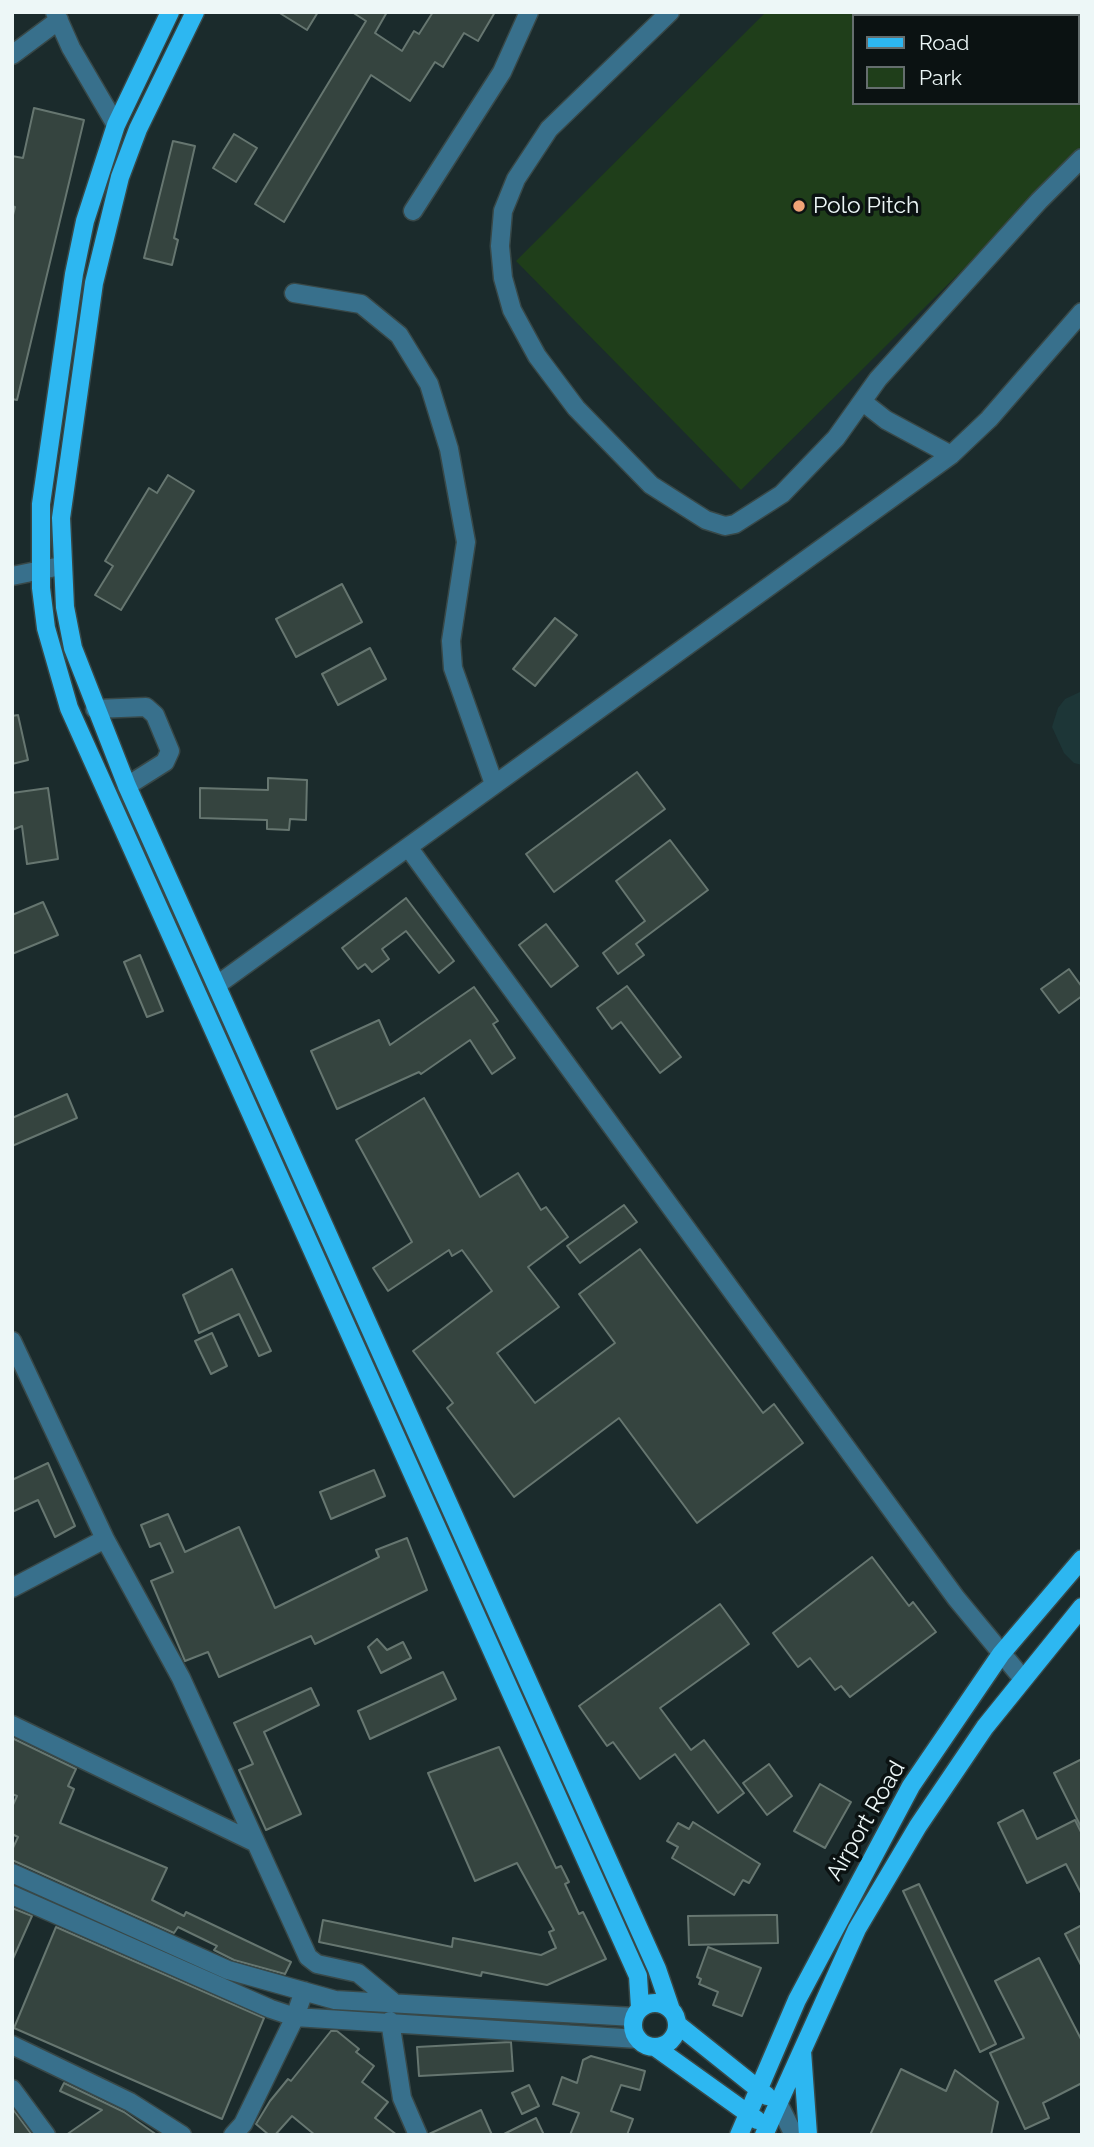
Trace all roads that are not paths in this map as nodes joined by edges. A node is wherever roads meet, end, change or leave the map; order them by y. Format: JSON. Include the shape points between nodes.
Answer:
{"nodes":[{"id":1,"x":170,"y":12,"type":"edge"},
{"id":2,"x":195,"y":12,"type":"edge"},
{"id":3,"x":529,"y":12,"type":"edge"},
{"id":4,"x":670,"y":12,"type":"edge"},
{"id":5,"x":57,"y":16,"type":"edge"},
{"id":6,"x":12,"y":55,"type":"edge"},
{"id":7,"x":116,"y":125,"type":"junction"},
{"id":8,"x":1082,"y":158,"type":"edge"},
{"id":9,"x":414,"y":211,"type":"dead end"},
{"id":10,"x":294,"y":293,"type":"dead end"},
{"id":11,"x":1082,"y":312,"type":"edge"},
{"id":12,"x":863,"y":402,"type":"junction"},
{"id":13,"x":951,"y":455,"type":"junction"},
{"id":14,"x":61,"y":566,"type":"junction"},
{"id":15,"x":40,"y":570,"type":"junction"},
{"id":16,"x":12,"y":576,"type":"edge"},
{"id":17,"x":95,"y":709,"type":"junction"},
{"id":18,"x":494,"y":784,"type":"junction"},
{"id":19,"x":127,"y":786,"type":"junction"},
{"id":20,"x":408,"y":847,"type":"junction"},
{"id":21,"x":217,"y":985,"type":"junction"},
{"id":22,"x":12,"y":1341,"type":"edge"},
{"id":23,"x":18,"y":1368,"type":"edge"},
{"id":24,"x":105,"y":1539,"type":"junction"},
{"id":25,"x":1082,"y":1559,"type":"edge"},
{"id":26,"x":12,"y":1588,"type":"edge"},
{"id":27,"x":1082,"y":1607,"type":"edge"},
{"id":28,"x":1001,"y":1654,"type":"junction"},
{"id":29,"x":1023,"y":1679,"type":"junction"},
{"id":30,"x":12,"y":1725,"type":"edge"},
{"id":31,"x":254,"y":1842,"type":"junction"},
{"id":32,"x":12,"y":1873,"type":"edge"},
{"id":33,"x":12,"y":1895,"type":"edge"},
{"id":34,"x":304,"y":1991,"type":"junction"},
{"id":35,"x":392,"y":2001,"type":"junction"},
{"id":36,"x":637,"y":2012,"type":"junction"},
{"id":37,"x":295,"y":2017,"type":"junction"},
{"id":38,"x":674,"y":2017,"type":"junction"},
{"id":39,"x":390,"y":2021,"type":"junction"},
{"id":40,"x":638,"y":2039,"type":"junction"},
{"id":41,"x":12,"y":2046,"type":"edge"},
{"id":42,"x":655,"y":2047,"type":"junction"},
{"id":43,"x":802,"y":2049,"type":"junction"},
{"id":44,"x":12,"y":2089,"type":"edge"},
{"id":45,"x":758,"y":2090,"type":"junction"},
{"id":46,"x":778,"y":2103,"type":"junction"},
{"id":47,"x":748,"y":2114,"type":"junction"},
{"id":48,"x":244,"y":2131,"type":"edge"},
{"id":49,"x":768,"y":2132,"type":"edge"},
{"id":50,"x":46,"y":2135,"type":"edge"},
{"id":51,"x":182,"y":2135,"type":"edge"},
{"id":52,"x":418,"y":2135,"type":"edge"},
{"id":53,"x":739,"y":2135,"type":"edge"},
{"id":54,"x":794,"y":2135,"type":"edge"},
{"id":55,"x":808,"y":2135,"type":"edge"}],
"edges":[{"from":1,"to":7,"type":"main road"},
{"from":2,"to":14,"type":"main road","via":[[138,129],[106,230],[66,471]]},
{"from":3,"to":9,"type":"street","via":[[502,72]]},
{"from":4,"to":12,"type":"street","via":[[549,129],[516,179],[503,211],[500,246],[512,310],[537,356],[576,408],[651,485],[706,520],[725,526],[736,524],[782,494],[836,438]]},
{"from":5,"to":6,"type":"street"},
{"from":5,"to":7,"type":"street"},
{"from":7,"to":15,"type":"main road","via":[[85,221],[74,274],[45,465]]},
{"from":8,"to":12,"type":"street","via":[[878,379]]},
{"from":10,"to":18,"type":"street","via":[[361,304],[399,335],[429,384],[449,449],[466,542],[451,641],[453,668]]},
{"from":11,"to":13,"type":"street","via":[[989,419]]},
{"from":12,"to":13,"type":"street","via":[[886,420]]},
{"from":13,"to":18,"type":"street"},
{"from":14,"to":15,"type":"street"},
{"from":14,"to":17,"type":"main road","via":[[73,648]]},
{"from":15,"to":16,"type":"street"},
{"from":15,"to":36,"type":"main road","via":[[46,628],[69,708],[638,1976]]},
{"from":17,"to":19,"type":"main road"},
{"from":17,"to":19,"type":"street","via":[[146,707],[155,715],[170,751],[169,757]]},
{"from":18,"to":20,"type":"street"},
{"from":19,"to":21,"type":"main road"},
{"from":20,"to":21,"type":"street"},
{"from":20,"to":28,"type":"street"},
{"from":21,"to":38,"type":"main road","via":[[657,1969]]},
{"from":22,"to":23,"type":"street"},
{"from":23,"to":24,"type":"street"},
{"from":24,"to":26,"type":"street"},
{"from":24,"to":31,"type":"street","via":[[181,1678]]},
{"from":25,"to":28,"type":"main road","name":"Airport Road"},
{"from":27,"to":29,"type":"main road","name":"Airport Road"},
{"from":28,"to":29,"type":"street"},
{"from":28,"to":45,"type":"main road","name":"Airport Road","via":[[911,1786],[809,1976]]},
{"from":29,"to":43,"type":"main road","name":"Airport Road","via":[[918,1826],[857,1929]]},
{"from":30,"to":31,"type":"street"},
{"from":31,"to":35,"type":"street","via":[[307,1957],[317,1964],[358,1973]]},
{"from":32,"to":34,"type":"street","via":[[228,1970]]},
{"from":33,"to":37,"type":"street"},
{"from":34,"to":35,"type":"street","via":[[335,2000]]},
{"from":34,"to":37,"type":"street"},
{"from":35,"to":36,"type":"street"},
{"from":36,"to":38,"type":"main road","via":[[652,2003]]},
{"from":36,"to":40,"type":"main road","via":[[632,2024]]},
{"from":37,"to":39,"type":"street"},
{"from":37,"to":48,"type":"street"},
{"from":38,"to":42,"type":"main road","via":[[672,2039]]},
{"from":38,"to":45,"type":"main road"},
{"from":39,"to":40,"type":"street"},
{"from":39,"to":52,"type":"street","via":[[402,2098]]},
{"from":40,"to":42,"type":"main road"},
{"from":41,"to":51,"type":"street","via":[[130,2102]]},
{"from":42,"to":47,"type":"main road"},
{"from":43,"to":46,"type":"main road","name":"Airport Road"},
{"from":43,"to":55,"type":"main road"},
{"from":44,"to":50,"type":"street"},
{"from":45,"to":46,"type":"main road"},
{"from":45,"to":47,"type":"main road","name":"Airport Road"},
{"from":46,"to":49,"type":"main road","name":"Airport Road"},
{"from":46,"to":54,"type":"street"},
{"from":47,"to":49,"type":"main road"},
{"from":47,"to":53,"type":"main road","name":"Airport Road"}]}
